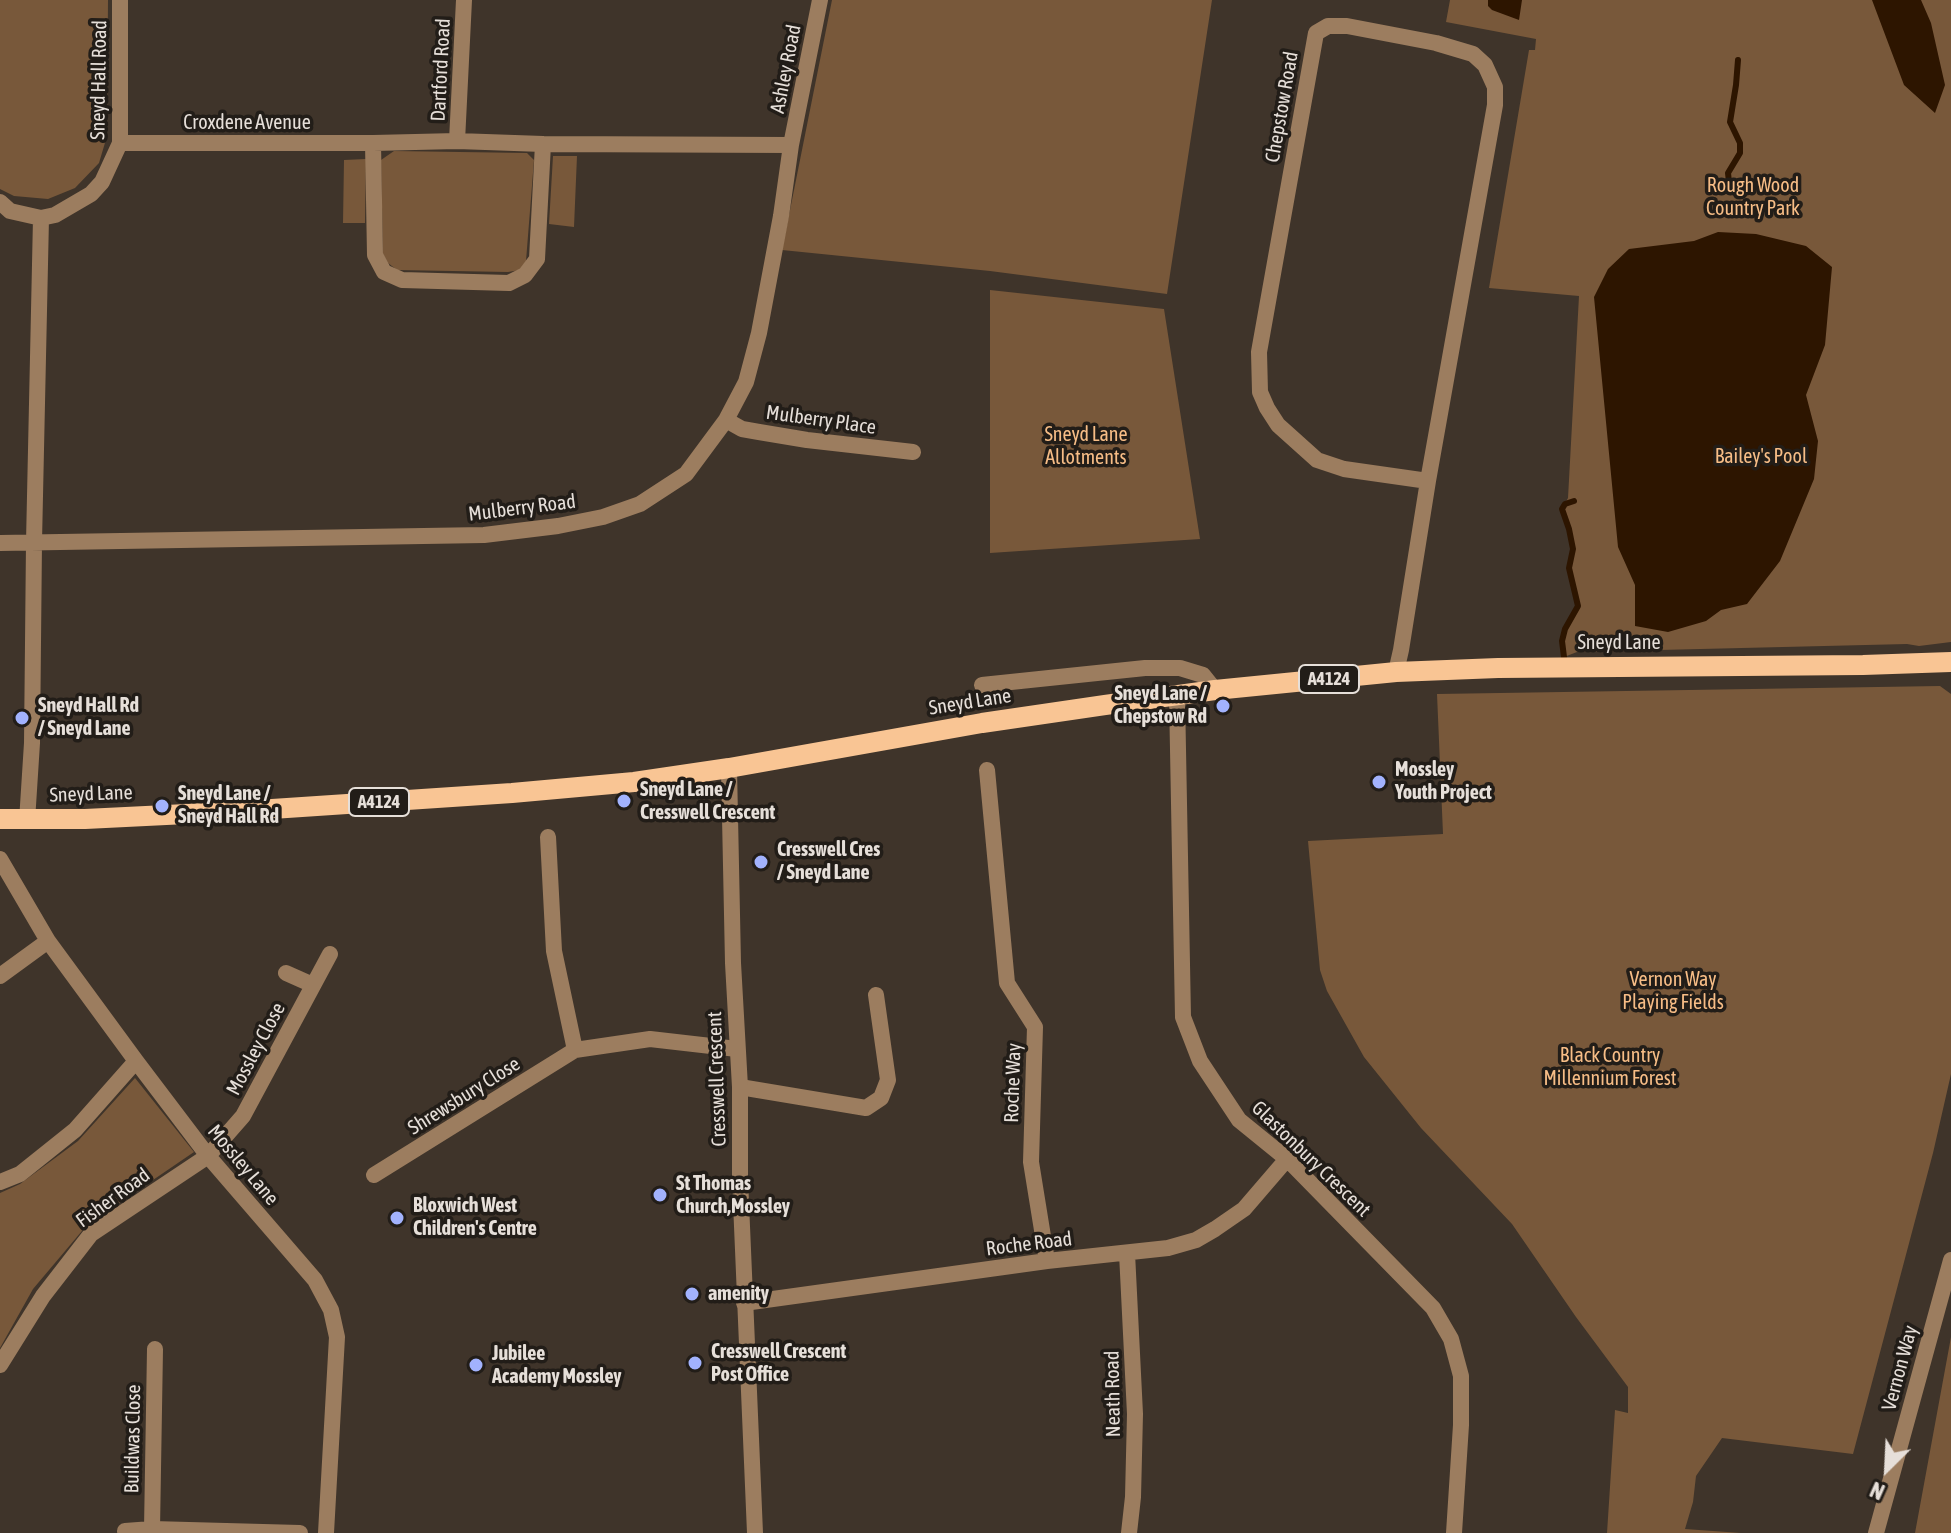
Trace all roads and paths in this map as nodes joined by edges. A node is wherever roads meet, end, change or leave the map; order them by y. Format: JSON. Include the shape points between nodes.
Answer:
{"nodes":[{"id":1,"x":120,"y":0,"type":"edge"},
{"id":2,"x":464,"y":0,"type":"edge"},
{"id":3,"x":820,"y":0,"type":"edge"},
{"id":4,"x":457,"y":141,"type":"junction"},
{"id":5,"x":120,"y":143,"type":"junction"},
{"id":6,"x":373,"y":143,"type":"junction"},
{"id":7,"x":543,"y":144,"type":"junction"},
{"id":8,"x":791,"y":145,"type":"junction"},
{"id":9,"x":0,"y":202,"type":"edge"},
{"id":10,"x":41,"y":218,"type":"junction"},
{"id":11,"x":726,"y":420,"type":"junction"},
{"id":12,"x":913,"y":452,"type":"dead end"},
{"id":13,"x":1428,"y":481,"type":"junction"},
{"id":14,"x":34,"y":542,"type":"junction"},
{"id":15,"x":0,"y":543,"type":"edge"},
{"id":16,"x":1951,"y":662,"type":"edge"},
{"id":17,"x":1396,"y":672,"type":"junction"},
{"id":18,"x":982,"y":685,"type":"dead end"},
{"id":19,"x":1215,"y":690,"type":"junction"},
{"id":20,"x":1177,"y":696,"type":"junction"},
{"id":21,"x":729,"y":768,"type":"junction"},
{"id":22,"x":987,"y":769,"type":"dead end"},
{"id":23,"x":0,"y":819,"type":"edge"},
{"id":24,"x":27,"y":821,"type":"junction"},
{"id":25,"x":552,"y":848,"type":"dead end"},
{"id":26,"x":0,"y":859,"type":"edge"},
{"id":27,"x":48,"y":941,"type":"junction"},
{"id":28,"x":330,"y":954,"type":"dead end"},
{"id":29,"x":286,"y":973,"type":"dead end"},
{"id":30,"x":0,"y":976,"type":"edge"},
{"id":31,"x":313,"y":985,"type":"junction"},
{"id":32,"x":876,"y":995,"type":"dead end"},
{"id":33,"x":737,"y":1049,"type":"junction"},
{"id":34,"x":575,"y":1050,"type":"junction"},
{"id":35,"x":136,"y":1061,"type":"junction"},
{"id":36,"x":740,"y":1087,"type":"junction"},
{"id":37,"x":208,"y":1156,"type":"junction"},
{"id":38,"x":1287,"y":1159,"type":"junction"},
{"id":39,"x":374,"y":1175,"type":"dead end"},
{"id":40,"x":0,"y":1182,"type":"edge"},
{"id":41,"x":1127,"y":1253,"type":"junction"},
{"id":42,"x":1951,"y":1260,"type":"edge"},
{"id":43,"x":1047,"y":1261,"type":"junction"},
{"id":44,"x":744,"y":1303,"type":"junction"},
{"id":45,"x":155,"y":1349,"type":"dead end"},
{"id":46,"x":0,"y":1365,"type":"edge"},
{"id":47,"x":152,"y":1529,"type":"junction"},
{"id":48,"x":125,"y":1531,"type":"edge"},
{"id":49,"x":300,"y":1533,"type":"edge"},
{"id":50,"x":326,"y":1533,"type":"edge"},
{"id":51,"x":755,"y":1533,"type":"edge"},
{"id":52,"x":1129,"y":1533,"type":"edge"},
{"id":53,"x":1454,"y":1533,"type":"edge"},
{"id":54,"x":1876,"y":1533,"type":"edge"}],
"edges":[{"from":1,"to":5,"type":"street","name":"Sneyd Hall Road"},
{"from":2,"to":4,"type":"street","name":"Dartford Road"},
{"from":3,"to":8,"type":"street","name":"Ashley Road"},
{"from":4,"to":6,"type":"street","name":"Croxdene Avenue"},
{"from":4,"to":7,"type":"street","name":"Croxdene Avenue"},
{"from":5,"to":6,"type":"street","name":"Croxdene Avenue"},
{"from":5,"to":10,"type":"street","name":"Sneyd Hall Road","via":[[91,194]]},
{"from":6,"to":7,"type":"street","via":[[375,255],[384,272],[402,280],[509,283],[525,275],[537,259]]},
{"from":7,"to":8,"type":"street","name":"Croxdene Avenue"},
{"from":8,"to":11,"type":"street","name":"Mulberry Road","via":[[759,333],[746,382]]},
{"from":9,"to":10,"type":"street","via":[[10,211]]},
{"from":10,"to":14,"type":"street"},
{"from":11,"to":12,"type":"street","name":"Mulberry Place","via":[[742,429]]},
{"from":11,"to":14,"type":"street","name":"Mulberry Road","via":[[686,474],[640,504],[558,526],[484,535]]},
{"from":13,"to":13,"type":"street","name":"Chepstow Road","via":[[1495,87],[1473,54],[1328,26],[1316,33],[1259,352],[1260,392],[1278,425],[1317,460]]},
{"from":13,"to":17,"type":"street","name":"Chepstow Road"},
{"from":14,"to":15,"type":"street","name":"Mulberry Road"},
{"from":14,"to":24,"type":"street"},
{"from":16,"to":17,"type":"main road","name":"Sneyd Lane","number":"A4124"},
{"from":17,"to":19,"type":"main road","name":"Sneyd Lane","number":"A4124"},
{"from":18,"to":19,"type":"street","via":[[1180,668],[1203,675]]},
{"from":19,"to":20,"type":"main road","name":"Sneyd Lane","number":"A4124"},
{"from":20,"to":21,"type":"main road","name":"Sneyd Lane","number":"A4124","via":[[982,723]]},
{"from":20,"to":38,"type":"street","name":"Glastonbury Crescent","via":[[1183,1017],[1200,1061],[1239,1120]]},
{"from":21,"to":24,"type":"main road","name":"Sneyd Lane","number":"A4124","via":[[512,793]]},
{"from":21,"to":33,"type":"street","name":"Cresswell Crescent"},
{"from":22,"to":43,"type":"street","name":"Roche Way","via":[[1007,983],[1035,1027],[1031,1162]]},
{"from":23,"to":24,"type":"main road","name":"Sneyd Lane","number":"A4124"},
{"from":25,"to":34,"type":"street","via":[[554,951]]},
{"from":26,"to":27,"type":"street","name":"Mossley Lane"},
{"from":27,"to":30,"type":"street"},
{"from":27,"to":35,"type":"street","name":"Mossley Lane"},
{"from":28,"to":31,"type":"street","name":"Mossley Close"},
{"from":29,"to":31,"type":"street"},
{"from":31,"to":37,"type":"street","name":"Mossley Close","via":[[243,1116]]},
{"from":32,"to":36,"type":"street","via":[[888,1080],[881,1098],[866,1108]]},
{"from":33,"to":34,"type":"street","name":"Shrewsbury Close","via":[[650,1039]]},
{"from":33,"to":36,"type":"street","name":"Cresswell Crescent"},
{"from":34,"to":39,"type":"street","name":"Shrewsbury Close"},
{"from":35,"to":37,"type":"street","name":"Mossley Lane"},
{"from":35,"to":40,"type":"street","via":[[75,1130],[20,1174]]},
{"from":36,"to":44,"type":"street","name":"Cresswell Crescent"},
{"from":37,"to":46,"type":"street","name":"Fisher Road","via":[[91,1234],[43,1296]]},
{"from":37,"to":50,"type":"street","name":"Mossley Lane","via":[[315,1280],[331,1310],[337,1337]]},
{"from":38,"to":41,"type":"street","name":"Roche Road","via":[[1244,1209],[1215,1229],[1182,1244]]},
{"from":38,"to":53,"type":"street","name":"Glastonbury Crescent","via":[[1433,1308],[1451,1339],[1461,1376]]},
{"from":41,"to":43,"type":"street","name":"Roche Road"},
{"from":41,"to":52,"type":"street","name":"Neath Road","via":[[1135,1414]]},
{"from":42,"to":54,"type":"street","name":"Vernon Way"},
{"from":43,"to":44,"type":"street","name":"Roche Road"},
{"from":44,"to":51,"type":"street","name":"Cresswell Crescent"},
{"from":45,"to":47,"type":"street","name":"Buildwas Close"},
{"from":47,"to":48,"type":"street"},
{"from":47,"to":49,"type":"street"}]}
